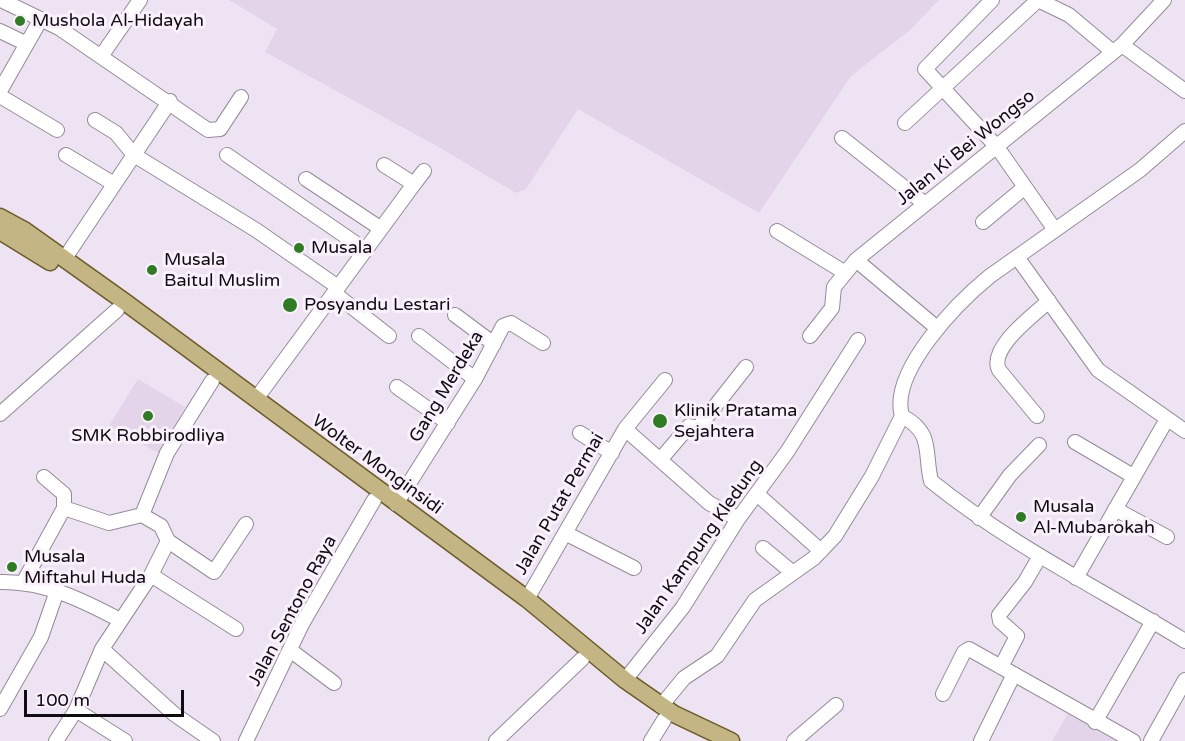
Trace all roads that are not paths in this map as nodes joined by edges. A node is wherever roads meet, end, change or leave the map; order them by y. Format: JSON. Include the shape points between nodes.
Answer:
{"nodes":[{"id":1,"x":2,"y":0,"type":"edge"},
{"id":2,"x":140,"y":0,"type":"edge"},
{"id":3,"x":992,"y":0,"type":"edge"},
{"id":4,"x":1038,"y":0,"type":"edge"},
{"id":5,"x":1164,"y":0,"type":"edge"},
{"id":6,"x":41,"y":19,"type":"junction"},
{"id":7,"x":0,"y":31,"type":"edge"},
{"id":8,"x":27,"y":44,"type":"junction"},
{"id":9,"x":1118,"y":48,"type":"junction"},
{"id":10,"x":102,"y":55,"type":"junction"},
{"id":11,"x":944,"y":88,"type":"junction"},
{"id":12,"x":0,"y":91,"type":"edge"},
{"id":13,"x":1185,"y":91,"type":"edge"},
{"id":14,"x":0,"y":96,"type":"edge"},
{"id":15,"x":241,"y":97,"type":"dead end"},
{"id":16,"x":170,"y":101,"type":"junction"},
{"id":17,"x":95,"y":120,"type":"dead end"},
{"id":18,"x":905,"y":123,"type":"dead end"},
{"id":19,"x":57,"y":130,"type":"dead end"},
{"id":20,"x":1185,"y":131,"type":"edge"},
{"id":21,"x":842,"y":138,"type":"dead end"},
{"id":22,"x":997,"y":147,"type":"junction"},
{"id":23,"x":66,"y":155,"type":"dead end"},
{"id":24,"x":134,"y":155,"type":"junction"},
{"id":25,"x":227,"y":155,"type":"dead end"},
{"id":26,"x":384,"y":165,"type":"dead end"},
{"id":27,"x":424,"y":171,"type":"dead end"},
{"id":28,"x":306,"y":179,"type":"dead end"},
{"id":29,"x":114,"y":184,"type":"junction"},
{"id":30,"x":414,"y":184,"type":"junction"},
{"id":31,"x":1025,"y":187,"type":"junction"},
{"id":32,"x":925,"y":204,"type":"junction"},
{"id":33,"x":0,"y":217,"type":"edge"},
{"id":34,"x":983,"y":222,"type":"dead end"},
{"id":35,"x":380,"y":228,"type":"junction"},
{"id":36,"x":1055,"y":230,"type":"junction"},
{"id":37,"x":0,"y":231,"type":"edge"},
{"id":38,"x":777,"y":231,"type":"dead end"},
{"id":39,"x":364,"y":249,"type":"junction"},
{"id":40,"x":1017,"y":257,"type":"junction"},
{"id":41,"x":65,"y":258,"type":"junction"},
{"id":42,"x":856,"y":260,"type":"junction"},
{"id":43,"x":844,"y":272,"type":"junction"},
{"id":44,"x":336,"y":290,"type":"junction"},
{"id":45,"x":1049,"y":301,"type":"junction"},
{"id":46,"x":117,"y":310,"type":"junction"},
{"id":47,"x":455,"y":315,"type":"dead end"},
{"id":48,"x":937,"y":328,"type":"junction"},
{"id":49,"x":389,"y":336,"type":"dead end"},
{"id":50,"x":419,"y":336,"type":"dead end"},
{"id":51,"x":810,"y":336,"type":"dead end"},
{"id":52,"x":858,"y":340,"type":"dead end"},
{"id":53,"x":543,"y":343,"type":"dead end"},
{"id":54,"x":494,"y":344,"type":"junction"},
{"id":55,"x":746,"y":368,"type":"dead end"},
{"id":56,"x":475,"y":379,"type":"junction"},
{"id":57,"x":665,"y":380,"type":"dead end"},
{"id":58,"x":212,"y":381,"type":"junction"},
{"id":59,"x":397,"y":387,"type":"dead end"},
{"id":60,"x":256,"y":399,"type":"junction"},
{"id":61,"x":0,"y":414,"type":"edge"},
{"id":62,"x":902,"y":416,"type":"junction"},
{"id":63,"x":1037,"y":416,"type":"dead end"},
{"id":64,"x":1167,"y":419,"type":"junction"},
{"id":65,"x":448,"y":423,"type":"junction"},
{"id":66,"x":626,"y":429,"type":"junction"},
{"id":67,"x":1185,"y":431,"type":"edge"},
{"id":68,"x":580,"y":432,"type":"dead end"},
{"id":69,"x":1075,"y":442,"type":"dead end"},
{"id":70,"x":1039,"y":445,"type":"dead end"},
{"id":71,"x":612,"y":453,"type":"junction"},
{"id":72,"x":660,"y":460,"type":"junction"},
{"id":73,"x":1134,"y":476,"type":"junction"},
{"id":74,"x":44,"y":477,"type":"dead end"},
{"id":75,"x":757,"y":494,"type":"junction"},
{"id":76,"x":374,"y":500,"type":"junction"},
{"id":77,"x":64,"y":508,"type":"junction"},
{"id":78,"x":1115,"y":509,"type":"junction"},
{"id":79,"x":401,"y":512,"type":"junction"},
{"id":80,"x":142,"y":515,"type":"junction"},
{"id":81,"x":979,"y":518,"type":"junction"},
{"id":82,"x":738,"y":519,"type":"junction"},
{"id":83,"x":246,"y":524,"type":"dead end"},
{"id":84,"x":565,"y":532,"type":"junction"},
{"id":85,"x":1167,"y":537,"type":"dead end"},
{"id":86,"x":168,"y":541,"type":"junction"},
{"id":87,"x":763,"y":548,"type":"dead end"},
{"id":88,"x":821,"y":551,"type":"junction"},
{"id":89,"x":1040,"y":556,"type":"junction"},
{"id":90,"x":633,"y":568,"type":"dead end"},
{"id":91,"x":793,"y":573,"type":"junction"},
{"id":92,"x":151,"y":575,"type":"junction"},
{"id":93,"x":1076,"y":578,"type":"junction"},
{"id":94,"x":24,"y":581,"type":"junction"},
{"id":95,"x":0,"y":582,"type":"edge"},
{"id":96,"x":57,"y":591,"type":"junction"},
{"id":97,"x":527,"y":599,"type":"junction"},
{"id":98,"x":120,"y":620,"type":"junction"},
{"id":99,"x":1153,"y":621,"type":"junction"},
{"id":100,"x":236,"y":629,"type":"dead end"},
{"id":101,"x":1185,"y":641,"type":"edge"},
{"id":102,"x":102,"y":649,"type":"junction"},
{"id":103,"x":290,"y":650,"type":"junction"},
{"id":104,"x":582,"y":659,"type":"junction"},
{"id":105,"x":1001,"y":667,"type":"junction"},
{"id":106,"x":1014,"y":674,"type":"junction"},
{"id":107,"x":625,"y":680,"type":"junction"},
{"id":108,"x":1185,"y":680,"type":"edge"},
{"id":109,"x":334,"y":683,"type":"dead end"},
{"id":110,"x":943,"y":694,"type":"dead end"},
{"id":111,"x":836,"y":705,"type":"dead end"},
{"id":112,"x":0,"y":709,"type":"edge"},
{"id":113,"x":76,"y":710,"type":"junction"},
{"id":114,"x":1095,"y":722,"type":"junction"},
{"id":115,"x":659,"y":725,"type":"edge"},
{"id":116,"x":56,"y":741,"type":"edge"},
{"id":117,"x":125,"y":741,"type":"edge"},
{"id":118,"x":213,"y":741,"type":"edge"},
{"id":119,"x":246,"y":741,"type":"edge"},
{"id":120,"x":496,"y":741,"type":"edge"},
{"id":121,"x":706,"y":741,"type":"edge"},
{"id":122,"x":731,"y":741,"type":"edge"},
{"id":123,"x":794,"y":741,"type":"edge"},
{"id":124,"x":981,"y":741,"type":"edge"},
{"id":125,"x":1133,"y":741,"type":"edge"},
{"id":126,"x":1151,"y":741,"type":"edge"}],
"edges":[{"from":1,"to":6,"type":"street"},
{"from":2,"to":10,"type":"street"},
{"from":3,"to":11,"type":"street","via":[[926,66]]},
{"from":4,"to":9,"type":"street","via":[[1069,15]]},
{"from":4,"to":11,"type":"street"},
{"from":5,"to":9,"type":"street","name":"Jalan Ki Bei Wongso"},
{"from":6,"to":8,"type":"street"},
{"from":6,"to":10,"type":"street"},
{"from":7,"to":8,"type":"street"},
{"from":8,"to":12,"type":"street"},
{"from":9,"to":13,"type":"street"},
{"from":9,"to":22,"type":"street","name":"Jalan Ki Bei Wongso"},
{"from":10,"to":16,"type":"street"},
{"from":11,"to":18,"type":"street"},
{"from":11,"to":22,"type":"street"},
{"from":14,"to":19,"type":"street"},
{"from":15,"to":16,"type":"street","via":[[220,129],[214,131]]},
{"from":16,"to":24,"type":"street"},
{"from":17,"to":24,"type":"street","via":[[116,133]]},
{"from":20,"to":36,"type":"street","via":[[1140,170]]},
{"from":21,"to":32,"type":"street"},
{"from":22,"to":31,"type":"street"},
{"from":22,"to":32,"type":"street","name":"Jalan Ki Bei Wongso"},
{"from":23,"to":29,"type":"street"},
{"from":24,"to":29,"type":"street"},
{"from":24,"to":44,"type":"street","via":[[256,230]]},
{"from":25,"to":39,"type":"street"},
{"from":26,"to":30,"type":"street"},
{"from":27,"to":30,"type":"street"},
{"from":28,"to":35,"type":"street"},
{"from":29,"to":41,"type":"street"},
{"from":30,"to":35,"type":"street"},
{"from":31,"to":34,"type":"street"},
{"from":31,"to":36,"type":"street"},
{"from":32,"to":42,"type":"street","name":"Jalan Ki Bei Wongso"},
{"from":33,"to":41,"type":"main road","name":"Wolter Monginsidi"},
{"from":35,"to":39,"type":"street"},
{"from":36,"to":40,"type":"street"},
{"from":37,"to":46,"type":"main road","name":"Wolter Monginsidi"},
{"from":38,"to":43,"type":"street"},
{"from":39,"to":44,"type":"street"},
{"from":40,"to":45,"type":"street"},
{"from":40,"to":48,"type":"street","via":[[967,295]]},
{"from":41,"to":60,"type":"main road","name":"Wolter Monginsidi"},
{"from":42,"to":43,"type":"street","name":"Jalan Ki Bei Wongso"},
{"from":42,"to":48,"type":"street"},
{"from":43,"to":51,"type":"street","name":"Jalan Ki Bei Wongso","via":[[833,290],[832,309]]},
{"from":44,"to":49,"type":"street"},
{"from":44,"to":60,"type":"street"},
{"from":45,"to":63,"type":"street","via":[[1011,337],[996,362]]},
{"from":45,"to":64,"type":"street","via":[[1098,370]]},
{"from":46,"to":58,"type":"main road","name":"Wolter Monginsidi"},
{"from":46,"to":61,"type":"street"},
{"from":47,"to":54,"type":"street"},
{"from":48,"to":62,"type":"street","via":[[902,392],[898,404]]},
{"from":50,"to":56,"type":"street"},
{"from":52,"to":75,"type":"street","name":"Jalan Kampung Kledung"},
{"from":53,"to":54,"type":"street","name":"Gang Merdeka","via":[[511,323],[503,326]]},
{"from":54,"to":56,"type":"street","name":"Gang Merdeka"},
{"from":55,"to":72,"type":"street","via":[[698,428],[689,426]]},
{"from":56,"to":65,"type":"street","name":"Gang Merdeka"},
{"from":57,"to":66,"type":"street"},
{"from":58,"to":76,"type":"main road","name":"Wolter Monginsidi"},
{"from":58,"to":80,"type":"street","via":[[167,453]]},
{"from":59,"to":65,"type":"street"},
{"from":60,"to":79,"type":"main road","name":"Wolter Monginsidi"},
{"from":62,"to":81,"type":"street","via":[[922,431],[931,482]]},
{"from":62,"to":88,"type":"street","via":[[855,506]]},
{"from":64,"to":67,"type":"street"},
{"from":64,"to":73,"type":"street"},
{"from":65,"to":79,"type":"street","name":"Gang Merdeka"},
{"from":66,"to":71,"type":"street","name":"Jalan Putat Permai"},
{"from":66,"to":72,"type":"street","name":"Jalan Putat Permai"},
{"from":68,"to":71,"type":"street"},
{"from":69,"to":73,"type":"street"},
{"from":70,"to":81,"type":"street","via":[[1010,475]]},
{"from":71,"to":84,"type":"street","name":"Jalan Putat Permai"},
{"from":72,"to":82,"type":"street","name":"Jalan Putat Permai","via":[[709,503]]},
{"from":73,"to":78,"type":"street"},
{"from":74,"to":77,"type":"street","via":[[64,495]]},
{"from":75,"to":82,"type":"street","name":"Jalan Kampung Kledung"},
{"from":75,"to":88,"type":"street"},
{"from":76,"to":79,"type":"main road","name":"Wolter Monginsidi"},
{"from":76,"to":103,"type":"street","name":"Jalan Sentono Raya"},
{"from":77,"to":80,"type":"street","via":[[110,523]]},
{"from":77,"to":94,"type":"street"},
{"from":78,"to":85,"type":"street"},
{"from":78,"to":93,"type":"street"},
{"from":79,"to":97,"type":"main road","name":"Wolter Monginsidi"},
{"from":79,"to":104,"type":"main road","name":"Wolter Monginsidi"},
{"from":80,"to":86,"type":"street","via":[[161,526]]},
{"from":81,"to":89,"type":"street"},
{"from":82,"to":107,"type":"street","name":"Jalan Kampung Kledung","via":[[683,607]]},
{"from":83,"to":86,"type":"street","via":[[214,572]]},
{"from":84,"to":90,"type":"street"},
{"from":84,"to":97,"type":"street","name":"Jalan Putat Permai"},
{"from":86,"to":92,"type":"street"},
{"from":87,"to":91,"type":"street"},
{"from":88,"to":91,"type":"street"},
{"from":89,"to":93,"type":"street"},
{"from":89,"to":105,"type":"street","via":[[999,615],[1000,621],[1017,636]]},
{"from":91,"to":115,"type":"street","via":[[755,600],[717,656],[684,678]]},
{"from":92,"to":98,"type":"street"},
{"from":92,"to":100,"type":"street"},
{"from":93,"to":99,"type":"street"},
{"from":94,"to":95,"type":"street"},
{"from":94,"to":96,"type":"street"},
{"from":96,"to":98,"type":"street"},
{"from":96,"to":112,"type":"street","via":[[40,638]]},
{"from":97,"to":107,"type":"main road","name":"Wolter Monginsidi"},
{"from":98,"to":102,"type":"street"},
{"from":99,"to":101,"type":"street"},
{"from":99,"to":114,"type":"street"},
{"from":102,"to":113,"type":"street"},
{"from":102,"to":118,"type":"street","via":[[174,714]]},
{"from":103,"to":109,"type":"street"},
{"from":103,"to":119,"type":"street","name":"Jalan Sentono Raya"},
{"from":104,"to":115,"type":"main road","name":"Wolter Monginsidi"},
{"from":104,"to":120,"type":"street"},
{"from":105,"to":106,"type":"street"},
{"from":105,"to":110,"type":"street","via":[[966,650]]},
{"from":106,"to":114,"type":"street"},
{"from":106,"to":124,"type":"street"},
{"from":107,"to":115,"type":"main road","name":"Wolter Monginsidi"},
{"from":108,"to":126,"type":"street"},
{"from":111,"to":123,"type":"street"},
{"from":113,"to":116,"type":"street"},
{"from":113,"to":117,"type":"street"},
{"from":114,"to":125,"type":"street"},
{"from":115,"to":121,"type":"main road","name":"Wolter Monginsidi"},
{"from":115,"to":122,"type":"main road","name":"Wolter Monginsidi"}]}
